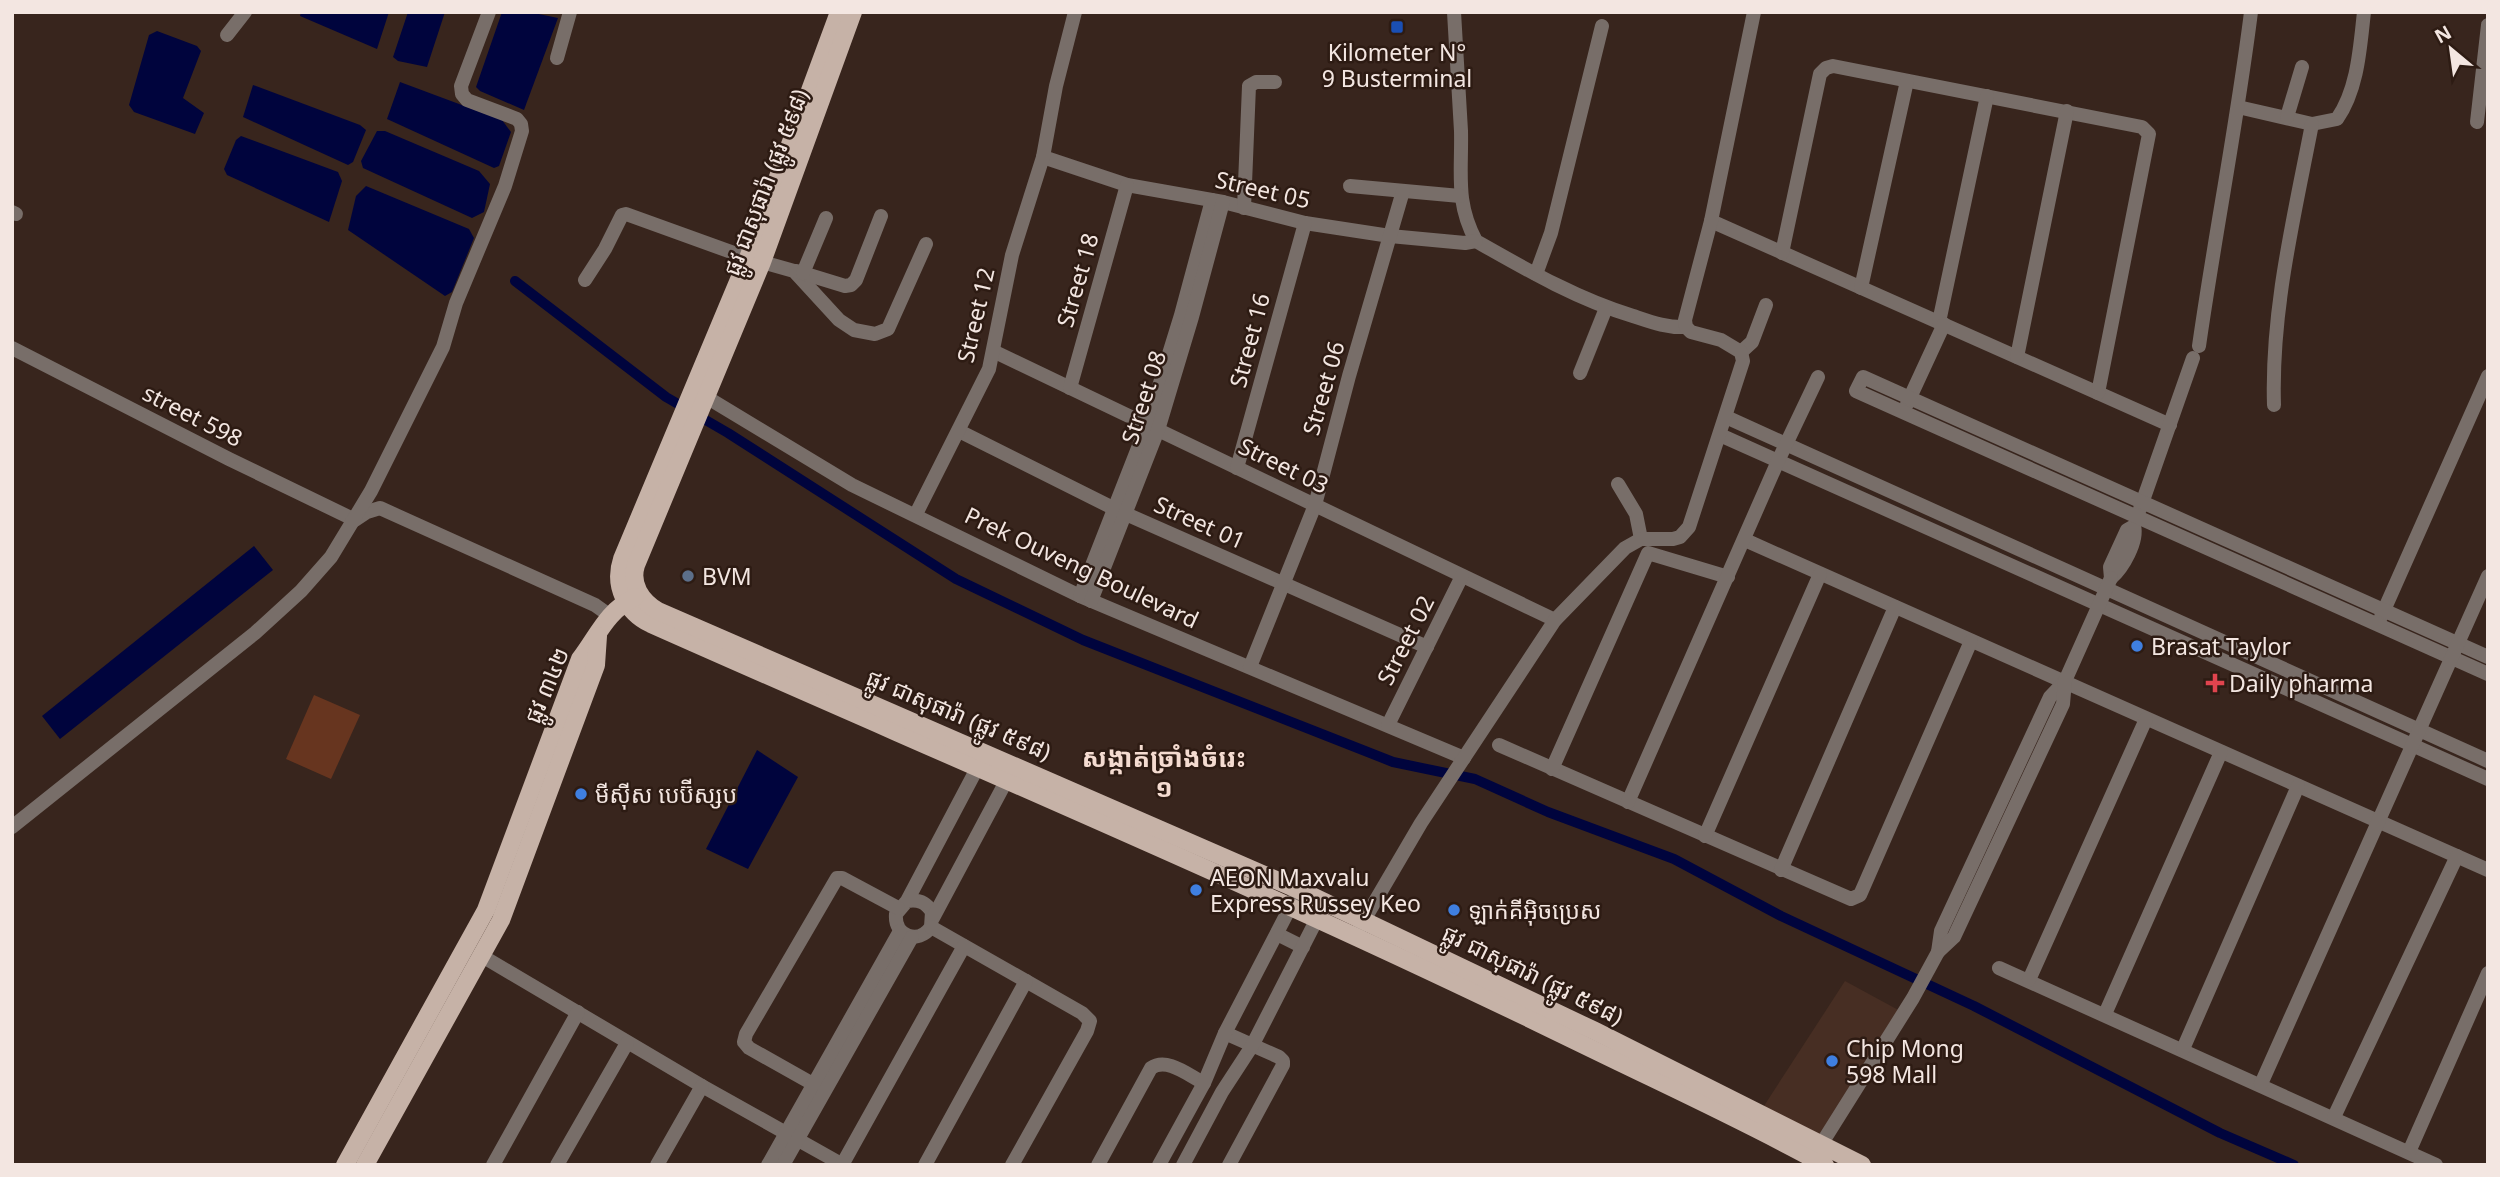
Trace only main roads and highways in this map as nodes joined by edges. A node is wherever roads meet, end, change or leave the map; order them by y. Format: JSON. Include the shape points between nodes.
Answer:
{"nodes":[{"id":1,"x":839,"y":12,"type":"edge"},
{"id":2,"x":853,"y":12,"type":"edge"},
{"id":3,"x":826,"y":68,"type":"junction"},
{"id":4,"x":633,"y":598,"type":"junction"},
{"id":5,"x":598,"y":635,"type":"junction"},
{"id":6,"x":1820,"y":1156,"type":"edge"},
{"id":7,"x":345,"y":1165,"type":"edge"},
{"id":8,"x":365,"y":1165,"type":"edge"},
{"id":9,"x":1862,"y":1165,"type":"edge"}],
"edges":[{"from":1,"to":3,"type":"main road","name":"ផ្លូវ ជាសុផារ៉ា (ផ្លូវ ៥៩៨)"},
{"from":2,"to":3,"type":"main road","name":"ផ្លូវ ជាសុផារ៉ា (ផ្លូវ ៥៩៨)"},
{"from":3,"to":4,"type":"main road","name":"ផ្លូវ ជាសុផារ៉ា (ផ្លូវ ៥៩៨)","via":[[699,396],[619,567],[619,585]]},
{"from":4,"to":5,"type":"main road","via":[[608,615]]},
{"from":4,"to":6,"type":"main road","name":"ផ្លូវ ជាសុផារ៉ា (ផ្លូវ ៥៩៨)","via":[[643,620],[982,759],[1322,910],[1519,1003]]},
{"from":5,"to":7,"type":"main road","name":"ផ្លូវ ៣៤២","via":[[580,659],[486,910]]},
{"from":5,"to":8,"type":"main road","name":"ផ្លូវ ៣៤២","via":[[596,665],[500,920]]},
{"from":6,"to":9,"type":"main road","name":"ផ្លូវ ជាសុផារ៉ា (ផ្លូវ ៥៩៨)"}]}
